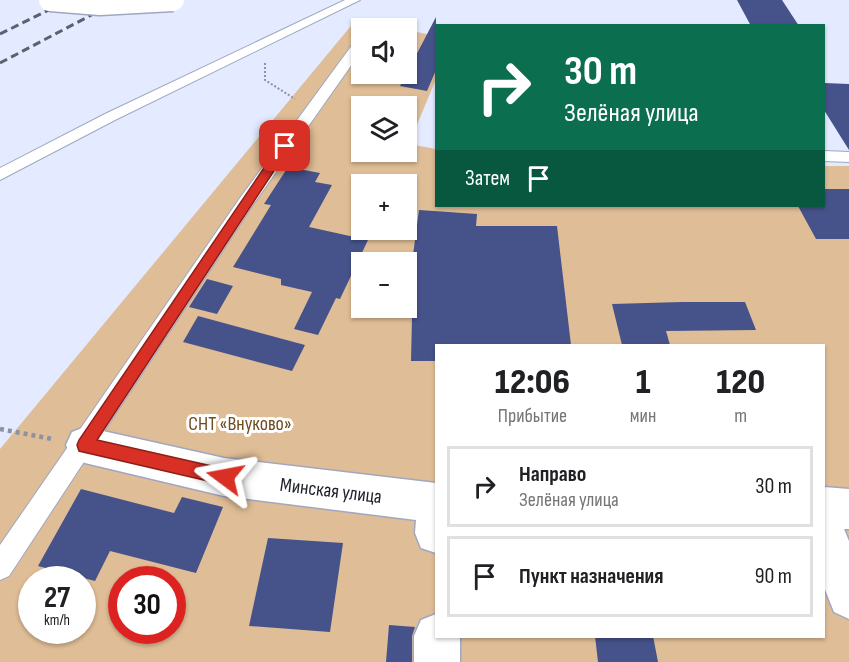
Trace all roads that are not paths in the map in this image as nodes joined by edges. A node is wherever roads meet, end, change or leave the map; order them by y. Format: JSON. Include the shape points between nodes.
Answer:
{"nodes":[{"id":1,"x":50,"y":0,"type":"edge"},
{"id":2,"x":173,"y":0,"type":"edge"},
{"id":3,"x":354,"y":0,"type":"edge"},
{"id":4,"x":351,"y":55,"type":"edge"},
{"id":5,"x":825,"y":156,"type":"edge"},
{"id":6,"x":849,"y":157,"type":"edge"},
{"id":7,"x":0,"y":175,"type":"edge"},
{"id":8,"x":85,"y":445,"type":"junction"},
{"id":9,"x":435,"y":503,"type":"edge"},
{"id":10,"x":825,"y":507,"type":"edge"},
{"id":11,"x":849,"y":509,"type":"edge"},
{"id":12,"x":825,"y":533,"type":"edge"},
{"id":13,"x":0,"y":567,"type":"edge"},
{"id":14,"x":849,"y":597,"type":"edge"},
{"id":15,"x":437,"y":638,"type":"edge"},
{"id":16,"x":437,"y":662,"type":"edge"}],
"edges":[{"from":1,"to":2,"type":"street","bridge":true,"via":[[100,4]]},
{"from":3,"to":7,"type":"lane","via":[[110,117]]},
{"from":4,"to":8,"type":"lane","via":[[311,108]]},
{"from":5,"to":6,"type":"lane"},
{"from":8,"to":9,"type":"street","name":"Минская улица","via":[[225,477]]},
{"from":8,"to":13,"type":"lane"},
{"from":10,"to":11,"type":"street"},
{"from":12,"to":14,"type":"street"},
{"from":15,"to":16,"type":"street"}]}
